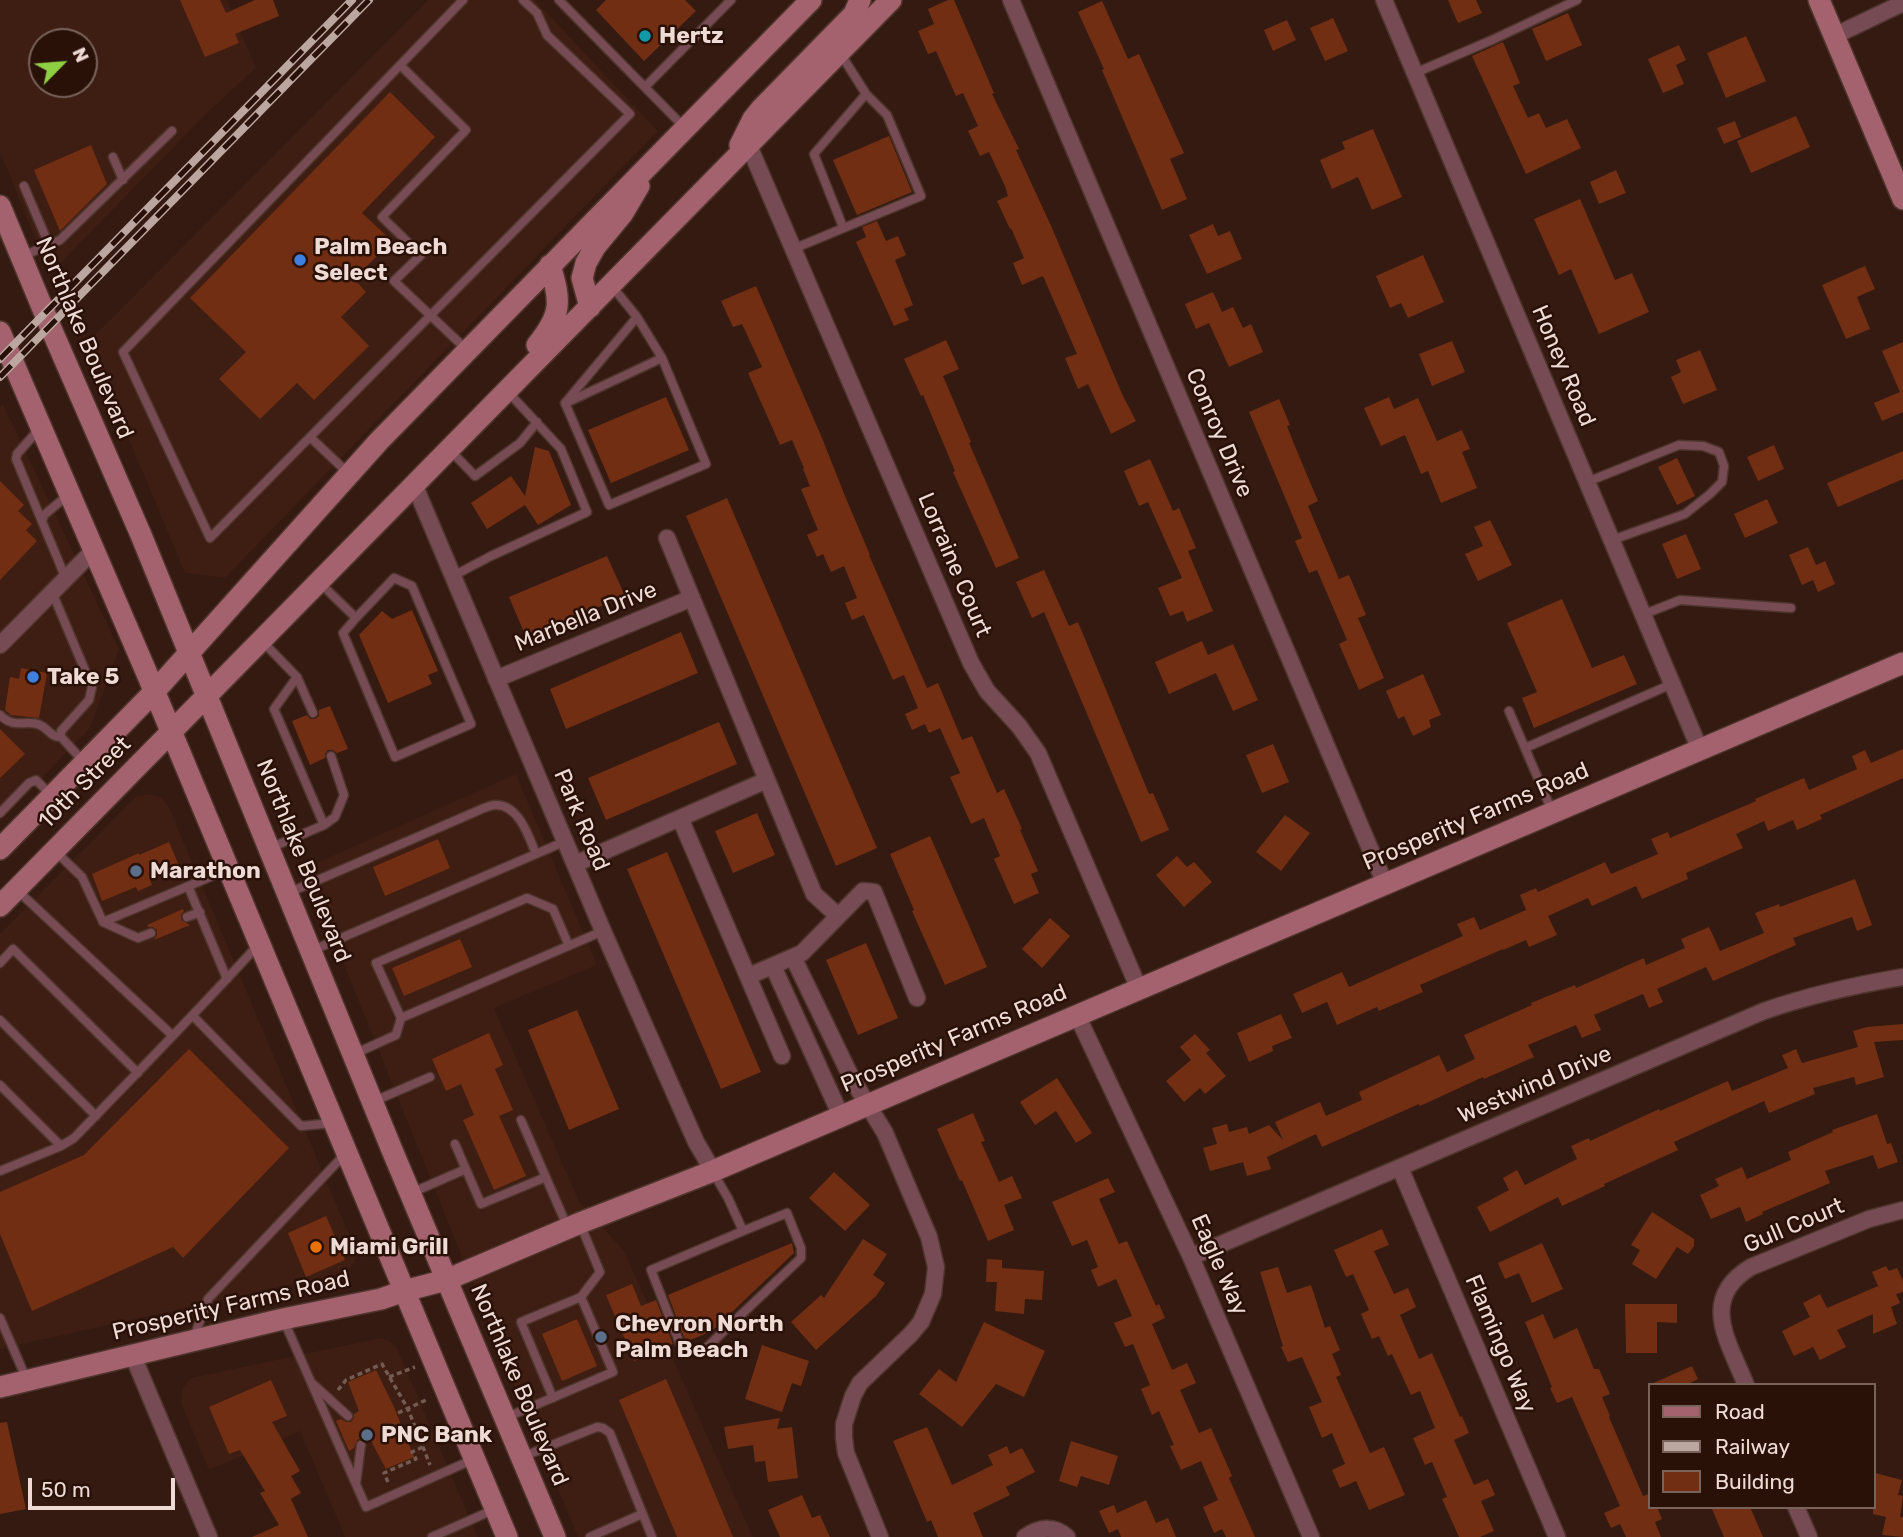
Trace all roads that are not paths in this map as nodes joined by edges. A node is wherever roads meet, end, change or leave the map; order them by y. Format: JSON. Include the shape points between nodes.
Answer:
{"nodes":[{"id":1,"x":463,"y":0,"type":"edge"},
{"id":2,"x":523,"y":0,"type":"edge"},
{"id":3,"x":559,"y":0,"type":"edge"},
{"id":4,"x":731,"y":0,"type":"edge"},
{"id":5,"x":811,"y":0,"type":"edge"},
{"id":6,"x":860,"y":0,"type":"edge"},
{"id":7,"x":891,"y":0,"type":"edge"},
{"id":8,"x":1011,"y":0,"type":"edge"},
{"id":9,"x":1384,"y":0,"type":"edge"},
{"id":10,"x":1577,"y":0,"type":"edge"},
{"id":11,"x":1819,"y":0,"type":"edge"},
{"id":12,"x":1903,"y":3,"type":"edge"},
{"id":13,"x":1834,"y":36,"type":"junction"},
{"id":14,"x":840,"y":53,"type":"junction"},
{"id":15,"x":400,"y":65,"type":"junction"},
{"id":16,"x":1415,"y":74,"type":"junction"},
{"id":17,"x":645,"y":87,"type":"junction"},
{"id":18,"x":866,"y":94,"type":"junction"},
{"id":19,"x":685,"y":128,"type":"junction"},
{"id":20,"x":172,"y":131,"type":"dead end"},
{"id":21,"x":749,"y":146,"type":"junction"},
{"id":22,"x":113,"y":157,"type":"dead end"},
{"id":23,"x":656,"y":157,"type":"junction"},
{"id":24,"x":732,"y":163,"type":"junction"},
{"id":25,"x":123,"y":180,"type":"junction"},
{"id":26,"x":24,"y":186,"type":"dead end"},
{"id":27,"x":1903,"y":199,"type":"edge"},
{"id":28,"x":0,"y":206,"type":"edge"},
{"id":29,"x":844,"y":227,"type":"junction"},
{"id":30,"x":49,"y":245,"type":"junction"},
{"id":31,"x":793,"y":249,"type":"junction"},
{"id":32,"x":21,"y":257,"type":"junction"},
{"id":33,"x":550,"y":265,"type":"junction"},
{"id":34,"x":611,"y":285,"type":"junction"},
{"id":35,"x":590,"y":307,"type":"junction"},
{"id":36,"x":429,"y":315,"type":"junction"},
{"id":37,"x":637,"y":317,"type":"junction"},
{"id":38,"x":0,"y":332,"type":"edge"},
{"id":39,"x":467,"y":350,"type":"junction"},
{"id":40,"x":662,"y":358,"type":"junction"},
{"id":41,"x":507,"y":391,"type":"junction"},
{"id":42,"x":565,"y":403,"type":"junction"},
{"id":43,"x":484,"y":412,"type":"junction"},
{"id":44,"x":537,"y":422,"type":"junction"},
{"id":45,"x":41,"y":426,"type":"junction"},
{"id":46,"x":310,"y":437,"type":"junction"},
{"id":47,"x":449,"y":449,"type":"junction"},
{"id":48,"x":349,"y":474,"type":"junction"},
{"id":49,"x":1587,"y":482,"type":"junction"},
{"id":50,"x":414,"y":484,"type":"junction"},
{"id":51,"x":70,"y":493,"type":"junction"},
{"id":52,"x":42,"y":521,"type":"junction"},
{"id":53,"x":667,"y":538,"type":"dead end"},
{"id":54,"x":1611,"y":540,"type":"junction"},
{"id":55,"x":95,"y":549,"type":"junction"},
{"id":56,"x":453,"y":576,"type":"junction"},
{"id":57,"x":66,"y":579,"type":"junction"},
{"id":58,"x":319,"y":582,"type":"junction"},
{"id":59,"x":52,"y":592,"type":"junction"},
{"id":60,"x":692,"y":598,"type":"junction"},
{"id":61,"x":1791,"y":608,"type":"dead end"},
{"id":62,"x":1642,"y":615,"type":"junction"},
{"id":63,"x":356,"y":618,"type":"junction"},
{"id":64,"x":261,"y":640,"type":"junction"},
{"id":65,"x":0,"y":645,"type":"edge"},
{"id":66,"x":188,"y":653,"type":"junction"},
{"id":67,"x":1903,"y":663,"type":"edge"},
{"id":68,"x":297,"y":677,"type":"junction"},
{"id":69,"x":496,"y":679,"type":"junction"},
{"id":70,"x":1672,"y":684,"type":"junction"},
{"id":71,"x":155,"y":691,"type":"junction"},
{"id":72,"x":206,"y":696,"type":"junction"},
{"id":73,"x":1509,"y":711,"type":"dead end"},
{"id":74,"x":313,"y":713,"type":"dead end"},
{"id":75,"x":0,"y":715,"type":"edge"},
{"id":76,"x":172,"y":733,"type":"junction"},
{"id":77,"x":61,"y":737,"type":"junction"},
{"id":78,"x":1525,"y":748,"type":"junction"},
{"id":79,"x":1700,"y":750,"type":"junction"},
{"id":80,"x":331,"y":756,"type":"dead end"},
{"id":81,"x":84,"y":763,"type":"junction"},
{"id":82,"x":767,"y":780,"type":"junction"},
{"id":83,"x":52,"y":796,"type":"junction"},
{"id":84,"x":0,"y":813,"type":"edge"},
{"id":85,"x":1553,"y":813,"type":"junction"},
{"id":86,"x":680,"y":818,"type":"junction"},
{"id":87,"x":324,"y":825,"type":"junction"},
{"id":88,"x":7,"y":837,"type":"edge"},
{"id":89,"x":566,"y":841,"type":"junction"},
{"id":90,"x":270,"y":848,"type":"junction"},
{"id":91,"x":55,"y":851,"type":"junction"},
{"id":92,"x":536,"y":854,"type":"junction"},
{"id":93,"x":0,"y":864,"type":"edge"},
{"id":94,"x":575,"y":864,"type":"junction"},
{"id":95,"x":229,"y":869,"type":"junction"},
{"id":96,"x":1385,"y":884,"type":"junction"},
{"id":97,"x":188,"y":886,"type":"junction"},
{"id":98,"x":17,"y":890,"type":"junction"},
{"id":99,"x":288,"y":893,"type":"junction"},
{"id":100,"x":0,"y":906,"type":"edge"},
{"id":101,"x":200,"y":912,"type":"junction"},
{"id":102,"x":838,"y":916,"type":"junction"},
{"id":103,"x":187,"y":917,"type":"dead end"},
{"id":104,"x":103,"y":922,"type":"junction"},
{"id":105,"x":603,"y":931,"type":"junction"},
{"id":106,"x":151,"y":933,"type":"dead end"},
{"id":107,"x":260,"y":943,"type":"junction"},
{"id":108,"x":569,"y":946,"type":"junction"},
{"id":109,"x":311,"y":951,"type":"junction"},
{"id":110,"x":793,"y":957,"type":"junction"},
{"id":111,"x":0,"y":963,"type":"edge"},
{"id":112,"x":773,"y":966,"type":"junction"},
{"id":113,"x":749,"y":976,"type":"junction"},
{"id":114,"x":1903,"y":978,"type":"edge"},
{"id":115,"x":227,"y":979,"type":"junction"},
{"id":116,"x":1139,"y":989,"type":"junction"},
{"id":117,"x":917,"y":998,"type":"dead end"},
{"id":118,"x":1077,"y":1015,"type":"junction"},
{"id":119,"x":193,"y":1016,"type":"junction"},
{"id":120,"x":401,"y":1018,"type":"junction"},
{"id":121,"x":0,"y":1020,"type":"edge"},
{"id":122,"x":172,"y":1035,"type":"junction"},
{"id":123,"x":353,"y":1055,"type":"junction"},
{"id":124,"x":782,"y":1056,"type":"dead end"},
{"id":125,"x":138,"y":1073,"type":"junction"},
{"id":126,"x":430,"y":1077,"type":"dead end"},
{"id":127,"x":0,"y":1085,"type":"edge"},
{"id":128,"x":372,"y":1102,"type":"junction"},
{"id":129,"x":868,"y":1105,"type":"junction"},
{"id":130,"x":96,"y":1115,"type":"junction"},
{"id":131,"x":841,"y":1116,"type":"junction"},
{"id":132,"x":521,"y":1120,"type":"dead end"},
{"id":133,"x":334,"y":1122,"type":"junction"},
{"id":134,"x":455,"y":1144,"type":"dead end"},
{"id":135,"x":61,"y":1146,"type":"junction"},
{"id":136,"x":347,"y":1152,"type":"junction"},
{"id":137,"x":1400,"y":1168,"type":"junction"},
{"id":138,"x":1,"y":1169,"type":"edge"},
{"id":139,"x":466,"y":1169,"type":"junction"},
{"id":140,"x":713,"y":1171,"type":"junction"},
{"id":141,"x":546,"y":1177,"type":"junction"},
{"id":142,"x":410,"y":1194,"type":"junction"},
{"id":143,"x":1903,"y":1210,"type":"edge"},
{"id":144,"x":574,"y":1226,"type":"junction"},
{"id":145,"x":743,"y":1231,"type":"junction"},
{"id":146,"x":1191,"y":1257,"type":"junction"},
{"id":147,"x":446,"y":1280,"type":"junction"},
{"id":148,"x":404,"y":1291,"type":"junction"},
{"id":149,"x":581,"y":1297,"type":"junction"},
{"id":150,"x":0,"y":1318,"type":"edge"},
{"id":151,"x":283,"y":1319,"type":"junction"},
{"id":152,"x":192,"y":1341,"type":"junction"},
{"id":153,"x":133,"y":1356,"type":"junction"},
{"id":154,"x":27,"y":1381,"type":"junction"},
{"id":155,"x":310,"y":1381,"type":"junction"},
{"id":156,"x":1745,"y":1383,"type":"edge"},
{"id":157,"x":0,"y":1387,"type":"edge"},
{"id":158,"x":553,"y":1398,"type":"junction"},
{"id":159,"x":348,"y":1416,"type":"dead end"},
{"id":160,"x":505,"y":1418,"type":"junction"},
{"id":161,"x":361,"y":1445,"type":"dead end"},
{"id":162,"x":521,"y":1458,"type":"junction"},
{"id":163,"x":474,"y":1459,"type":"junction"},
{"id":164,"x":356,"y":1486,"type":"junction"},
{"id":165,"x":495,"y":1509,"type":"junction"},
{"id":166,"x":1798,"y":1509,"type":"edge"},
{"id":167,"x":642,"y":1514,"type":"junction"},
{"id":168,"x":455,"y":1528,"type":"junction"},
{"id":169,"x":209,"y":1537,"type":"edge"},
{"id":170,"x":432,"y":1537,"type":"edge"},
{"id":171,"x":459,"y":1537,"type":"edge"},
{"id":172,"x":507,"y":1537,"type":"edge"},
{"id":173,"x":555,"y":1537,"type":"edge"},
{"id":174,"x":590,"y":1537,"type":"edge"},
{"id":175,"x":652,"y":1537,"type":"edge"},
{"id":176,"x":880,"y":1537,"type":"edge"},
{"id":177,"x":1025,"y":1537,"type":"edge"},
{"id":178,"x":1067,"y":1537,"type":"edge"},
{"id":179,"x":1311,"y":1537,"type":"edge"},
{"id":180,"x":1557,"y":1537,"type":"edge"},
{"id":181,"x":1809,"y":1537,"type":"edge"}],
"edges":[{"from":1,"to":15,"type":"lane"},
{"from":2,"to":36,"type":"lane","via":[[537,13],[547,35],[630,114]]},
{"from":3,"to":17,"type":"lane"},
{"from":4,"to":17,"type":"lane"},
{"from":5,"to":19,"type":"main road"},
{"from":6,"to":24,"type":"main road","via":[[854,14],[753,119]]},
{"from":7,"to":14,"type":"main road"},
{"from":8,"to":96,"type":"street","name":"Conroy Drive"},
{"from":9,"to":16,"type":"street","name":"Honey Road"},
{"from":10,"to":16,"type":"lane"},
{"from":11,"to":13,"type":"main road"},
{"from":12,"to":13,"type":"street"},
{"from":13,"to":27,"type":"main road"},
{"from":14,"to":18,"type":"lane"},
{"from":14,"to":21,"type":"main road"},
{"from":15,"to":36,"type":"lane","via":[[466,130],[382,216],[421,255],[394,281]]},
{"from":15,"to":46,"type":"lane","via":[[123,352],[210,538]]},
{"from":16,"to":49,"type":"street","name":"Honey Road"},
{"from":17,"to":19,"type":"lane"},
{"from":18,"to":29,"type":"lane","via":[[814,154]]},
{"from":18,"to":29,"type":"lane","via":[[887,115],[921,196]]},
{"from":19,"to":23,"type":"main road"},
{"from":20,"to":25,"type":"lane"},
{"from":21,"to":24,"type":"main road"},
{"from":21,"to":31,"type":"street","name":"Lorraine Court"},
{"from":22,"to":25,"type":"lane"},
{"from":23,"to":33,"type":"main road","name":"10th Street"},
{"from":23,"to":35,"type":"main road","via":[[586,263],[582,278]]},
{"from":24,"to":34,"type":"main road"},
{"from":25,"to":30,"type":"lane","via":[[60,240]]},
{"from":26,"to":30,"type":"lane"},
{"from":28,"to":32,"type":"main road","name":"Northlake Boulevard"},
{"from":29,"to":31,"type":"lane"},
{"from":30,"to":32,"type":"lane"},
{"from":31,"to":116,"type":"street","name":"Lorraine Court","via":[[971,663],[987,691],[1038,752]]},
{"from":32,"to":66,"type":"main road","name":"Northlake Boulevard"},
{"from":33,"to":39,"type":"main road","name":"10th Street"},
{"from":33,"to":43,"type":"main road","via":[[558,289],[555,321]]},
{"from":34,"to":35,"type":"main road"},
{"from":34,"to":37,"type":"lane"},
{"from":35,"to":41,"type":"main road"},
{"from":36,"to":39,"type":"lane"},
{"from":36,"to":46,"type":"lane"},
{"from":37,"to":40,"type":"lane"},
{"from":37,"to":42,"type":"lane"},
{"from":38,"to":45,"type":"main road"},
{"from":39,"to":48,"type":"main road","name":"10th Street"},
{"from":40,"to":42,"type":"lane"},
{"from":40,"to":42,"type":"lane","via":[[706,464],[609,505]]},
{"from":41,"to":43,"type":"main road"},
{"from":41,"to":44,"type":"lane"},
{"from":43,"to":47,"type":"main road","name":"10th Street"},
{"from":44,"to":47,"type":"lane","via":[[520,443],[475,475]]},
{"from":44,"to":56,"type":"lane","via":[[561,449],[587,512]]},
{"from":45,"to":51,"type":"main road"},
{"from":45,"to":52,"type":"lane","via":[[16,459]]},
{"from":46,"to":48,"type":"lane"},
{"from":47,"to":50,"type":"main road","name":"10th Street"},
{"from":48,"to":66,"type":"main road","name":"10th Street"},
{"from":49,"to":54,"type":"street","name":"Honey Road"},
{"from":49,"to":54,"type":"lane","via":[[1679,445],[1719,452],[1724,466],[1722,482],[1710,494],[1685,513]]},
{"from":50,"to":56,"type":"street","name":"Park Road"},
{"from":50,"to":58,"type":"main road","name":"10th Street"},
{"from":51,"to":52,"type":"lane"},
{"from":51,"to":55,"type":"main road"},
{"from":52,"to":57,"type":"lane"},
{"from":53,"to":60,"type":"street","name":"Marbella Drive"},
{"from":54,"to":62,"type":"street","name":"Honey Road"},
{"from":55,"to":57,"type":"street"},
{"from":55,"to":71,"type":"main road"},
{"from":56,"to":69,"type":"street","name":"Park Road"},
{"from":57,"to":59,"type":"street"},
{"from":58,"to":63,"type":"lane"},
{"from":58,"to":64,"type":"main road","name":"10th Street"},
{"from":59,"to":65,"type":"street"},
{"from":59,"to":77,"type":"lane","via":[[92,687],[89,700]]},
{"from":60,"to":69,"type":"street","name":"Marbella Drive"},
{"from":60,"to":82,"type":"street","name":"Marbella Drive"},
{"from":61,"to":62,"type":"lane","via":[[1681,600]]},
{"from":62,"to":70,"type":"street","name":"Honey Road"},
{"from":63,"to":63,"type":"lane","via":[[343,633],[395,757],[471,724],[412,586],[394,578]]},
{"from":64,"to":68,"type":"lane"},
{"from":64,"to":72,"type":"main road","name":"10th Street"},
{"from":66,"to":71,"type":"main road","name":"10th Street"},
{"from":66,"to":72,"type":"main road","name":"Northlake Boulevard"},
{"from":67,"to":79,"type":"main road","name":"Prosperity Farms Road"},
{"from":68,"to":74,"type":"lane"},
{"from":68,"to":87,"type":"lane","via":[[274,709]]},
{"from":69,"to":89,"type":"street","name":"Park Road"},
{"from":70,"to":78,"type":"lane"},
{"from":70,"to":79,"type":"street","name":"Honey Road"},
{"from":71,"to":76,"type":"main road"},
{"from":71,"to":81,"type":"main road","name":"10th Street"},
{"from":72,"to":76,"type":"main road","name":"10th Street"},
{"from":72,"to":90,"type":"main road","name":"Northlake Boulevard"},
{"from":73,"to":78,"type":"lane"},
{"from":75,"to":77,"type":"lane","via":[[7,722],[40,725]]},
{"from":76,"to":91,"type":"main road","name":"10th Street"},
{"from":76,"to":95,"type":"main road"},
{"from":77,"to":81,"type":"lane"},
{"from":78,"to":85,"type":"lane"},
{"from":79,"to":85,"type":"main road","name":"Prosperity Farms Road"},
{"from":80,"to":87,"type":"lane","via":[[344,795],[335,817]]},
{"from":81,"to":83,"type":"main road","name":"10th Street"},
{"from":82,"to":86,"type":"street"},
{"from":82,"to":102,"type":"street","name":"Marbella Drive","via":[[814,894]]},
{"from":83,"to":84,"type":"lane","via":[[36,780]]},
{"from":83,"to":88,"type":"main road","name":"10th Street"},
{"from":85,"to":96,"type":"main road","name":"Prosperity Farms Road"},
{"from":86,"to":94,"type":"street"},
{"from":86,"to":113,"type":"street"},
{"from":87,"to":90,"type":"lane"},
{"from":88,"to":93,"type":"main road","name":"10th Street"},
{"from":89,"to":92,"type":"lane"},
{"from":89,"to":94,"type":"street","name":"Park Road"},
{"from":90,"to":99,"type":"main road","name":"Northlake Boulevard"},
{"from":91,"to":98,"type":"main road","name":"10th Street"},
{"from":91,"to":104,"type":"lane","via":[[82,877]]},
{"from":92,"to":99,"type":"lane","via":[[514,813],[498,804]]},
{"from":92,"to":109,"type":"lane"},
{"from":94,"to":105,"type":"street","name":"Park Road"},
{"from":95,"to":97,"type":"lane"},
{"from":95,"to":107,"type":"main road"},
{"from":96,"to":116,"type":"main road","name":"Prosperity Farms Road"},
{"from":97,"to":101,"type":"lane"},
{"from":97,"to":104,"type":"lane"},
{"from":98,"to":100,"type":"main road","name":"10th Street"},
{"from":98,"to":122,"type":"lane"},
{"from":99,"to":109,"type":"main road","name":"Northlake Boulevard"},
{"from":101,"to":103,"type":"lane"},
{"from":101,"to":115,"type":"lane"},
{"from":102,"to":110,"type":"street"},
{"from":102,"to":117,"type":"street","via":[[863,891],[874,892]]},
{"from":104,"to":106,"type":"lane","via":[[138,938]]},
{"from":105,"to":108,"type":"lane"},
{"from":105,"to":140,"type":"street","name":"Park Road"},
{"from":107,"to":115,"type":"lane"},
{"from":107,"to":133,"type":"main road"},
{"from":108,"to":120,"type":"lane"},
{"from":108,"to":120,"type":"lane","via":[[553,909],[527,898],[452,930],[376,963]]},
{"from":109,"to":123,"type":"main road","name":"Northlake Boulevard"},
{"from":110,"to":112,"type":"street"},
{"from":110,"to":129,"type":"street"},
{"from":111,"to":125,"type":"lane","via":[[13,950]]},
{"from":112,"to":113,"type":"street"},
{"from":112,"to":131,"type":"street"},
{"from":113,"to":124,"type":"street"},
{"from":114,"to":137,"type":"street","name":"Westwind Drive","via":[[1855,985],[1764,1011]]},
{"from":115,"to":119,"type":"lane"},
{"from":116,"to":118,"type":"main road","name":"Prosperity Farms Road"},
{"from":118,"to":129,"type":"main road","name":"Prosperity Farms Road"},
{"from":118,"to":146,"type":"street","name":"Eagle Way"},
{"from":119,"to":122,"type":"lane"},
{"from":119,"to":133,"type":"lane","via":[[301,1126]]},
{"from":120,"to":123,"type":"lane","via":[[396,1035]]},
{"from":121,"to":130,"type":"lane"},
{"from":122,"to":125,"type":"lane"},
{"from":123,"to":128,"type":"main road","name":"Northlake Boulevard"},
{"from":125,"to":130,"type":"lane"},
{"from":126,"to":128,"type":"lane"},
{"from":127,"to":135,"type":"lane"},
{"from":128,"to":142,"type":"main road","name":"Northlake Boulevard"},
{"from":129,"to":131,"type":"main road","name":"Prosperity Farms Road"},
{"from":129,"to":176,"type":"street","via":[[929,1237],[936,1267],[933,1294],[921,1322],[860,1383],[844,1424],[846,1453]]},
{"from":130,"to":135,"type":"lane"},
{"from":131,"to":140,"type":"main road","name":"Prosperity Farms Road"},
{"from":132,"to":141,"type":"lane"},
{"from":133,"to":136,"type":"main road"},
{"from":134,"to":139,"type":"lane"},
{"from":135,"to":138,"type":"lane"},
{"from":136,"to":148,"type":"main road"},
{"from":136,"to":152,"type":"lane","via":[[208,1299]]},
{"from":137,"to":146,"type":"street","name":"Westwind Drive"},
{"from":137,"to":180,"type":"street","name":"Flamingo Way"},
{"from":139,"to":141,"type":"lane","via":[[481,1204]]},
{"from":139,"to":142,"type":"lane"},
{"from":140,"to":144,"type":"main road","name":"Prosperity Farms Road"},
{"from":140,"to":145,"type":"lane"},
{"from":141,"to":144,"type":"lane"},
{"from":142,"to":147,"type":"main road","name":"Northlake Boulevard"},
{"from":143,"to":156,"type":"street","name":"Gull Court","via":[[1869,1219],[1738,1275],[1723,1298],[1720,1313]]},
{"from":144,"to":147,"type":"main road","name":"Prosperity Farms Road"},
{"from":144,"to":149,"type":"lane","via":[[600,1272]]},
{"from":145,"to":145,"type":"lane","via":[[787,1213],[801,1258],[705,1349],[691,1351],[680,1344],[651,1270]]},
{"from":146,"to":179,"type":"street","name":"Eagle Way"},
{"from":147,"to":148,"type":"main road","name":"Prosperity Farms Road"},
{"from":147,"to":160,"type":"main road","name":"Northlake Boulevard"},
{"from":148,"to":151,"type":"main road","name":"Prosperity Farms Road"},
{"from":148,"to":163,"type":"main road"},
{"from":149,"to":158,"type":"lane","via":[[613,1372]]},
{"from":149,"to":158,"type":"lane","via":[[521,1322]]},
{"from":150,"to":154,"type":"lane"},
{"from":151,"to":152,"type":"main road","name":"Prosperity Farms Road"},
{"from":151,"to":155,"type":"lane"},
{"from":152,"to":153,"type":"main road","name":"Prosperity Farms Road"},
{"from":153,"to":154,"type":"main road","name":"Prosperity Farms Road"},
{"from":153,"to":169,"type":"street"},
{"from":154,"to":157,"type":"main road","name":"Prosperity Farms Road"},
{"from":155,"to":159,"type":"lane"},
{"from":155,"to":164,"type":"lane"},
{"from":158,"to":160,"type":"lane"},
{"from":160,"to":162,"type":"main road","name":"Northlake Boulevard"},
{"from":161,"to":164,"type":"lane"},
{"from":162,"to":167,"type":"lane","via":[[603,1428],[610,1433]]},
{"from":162,"to":173,"type":"main road","name":"Northlake Boulevard"},
{"from":163,"to":164,"type":"lane","via":[[366,1507]]},
{"from":163,"to":165,"type":"main road"},
{"from":165,"to":168,"type":"lane"},
{"from":165,"to":172,"type":"main road"},
{"from":166,"to":181,"type":"street"},
{"from":167,"to":174,"type":"lane"},
{"from":167,"to":175,"type":"lane"},
{"from":168,"to":170,"type":"lane"},
{"from":168,"to":171,"type":"lane"},
{"from":177,"to":178,"type":"street","via":[[1052,1528]]}]}
